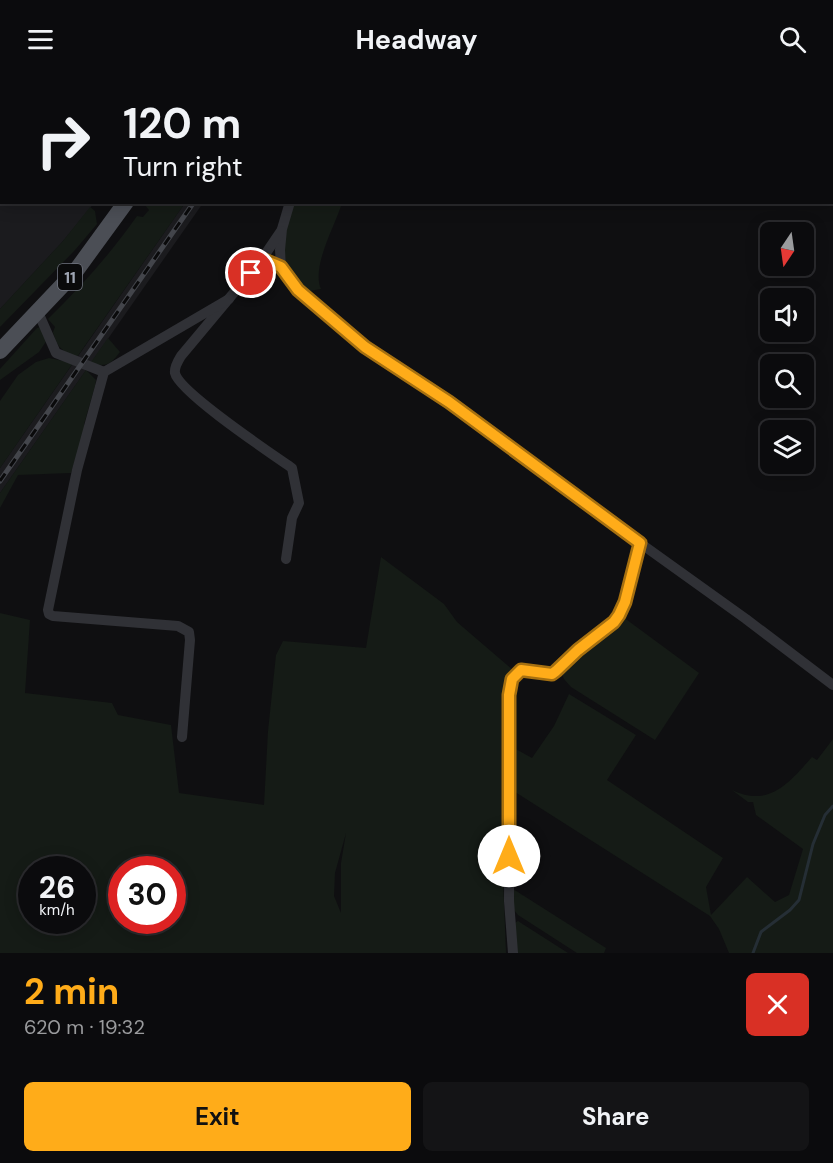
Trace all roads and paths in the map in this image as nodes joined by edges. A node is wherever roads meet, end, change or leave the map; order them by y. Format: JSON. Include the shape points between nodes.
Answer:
{"nodes":[{"id":1,"x":125,"y":204,"type":"edge"},
{"id":2,"x":289,"y":204,"type":"edge"},
{"id":3,"x":282,"y":229,"type":"junction"},
{"id":4,"x":262,"y":259,"type":"junction"},
{"id":5,"x":281,"y":267,"type":"junction"},
{"id":6,"x":229,"y":299,"type":"junction"},
{"id":7,"x":38,"y":312,"type":"junction"},
{"id":8,"x":0,"y":351,"type":"edge"},
{"id":9,"x":104,"y":372,"type":"junction"},
{"id":10,"x":640,"y":543,"type":"junction"},
{"id":11,"x":286,"y":559,"type":"dead end"},
{"id":12,"x":833,"y":685,"type":"edge"},
{"id":13,"x":182,"y":736,"type":"dead end"},
{"id":14,"x":513,"y":953,"type":"edge"}],
"edges":[{"from":1,"to":7,"type":"main road","number":"11","via":[[75,272]]},
{"from":2,"to":3,"type":"street"},
{"from":3,"to":4,"type":"street"},
{"from":3,"to":5,"type":"street"},
{"from":4,"to":5,"type":"street"},
{"from":4,"to":6,"type":"street"},
{"from":5,"to":10,"type":"street","via":[[298,290],[365,347],[449,402]]},
{"from":6,"to":9,"type":"street"},
{"from":6,"to":11,"type":"street","via":[[181,356],[175,373],[202,403],[292,468],[299,503],[292,518]]},
{"from":7,"to":8,"type":"main road","number":"11"},
{"from":7,"to":9,"type":"street","via":[[56,353]]},
{"from":9,"to":13,"type":"street","via":[[77,470],[48,610],[53,616],[178,626],[189,632]]},
{"from":10,"to":12,"type":"street"},
{"from":10,"to":14,"type":"street","via":[[625,602],[614,622],[552,674],[521,670],[510,683],[509,901]]}]}
